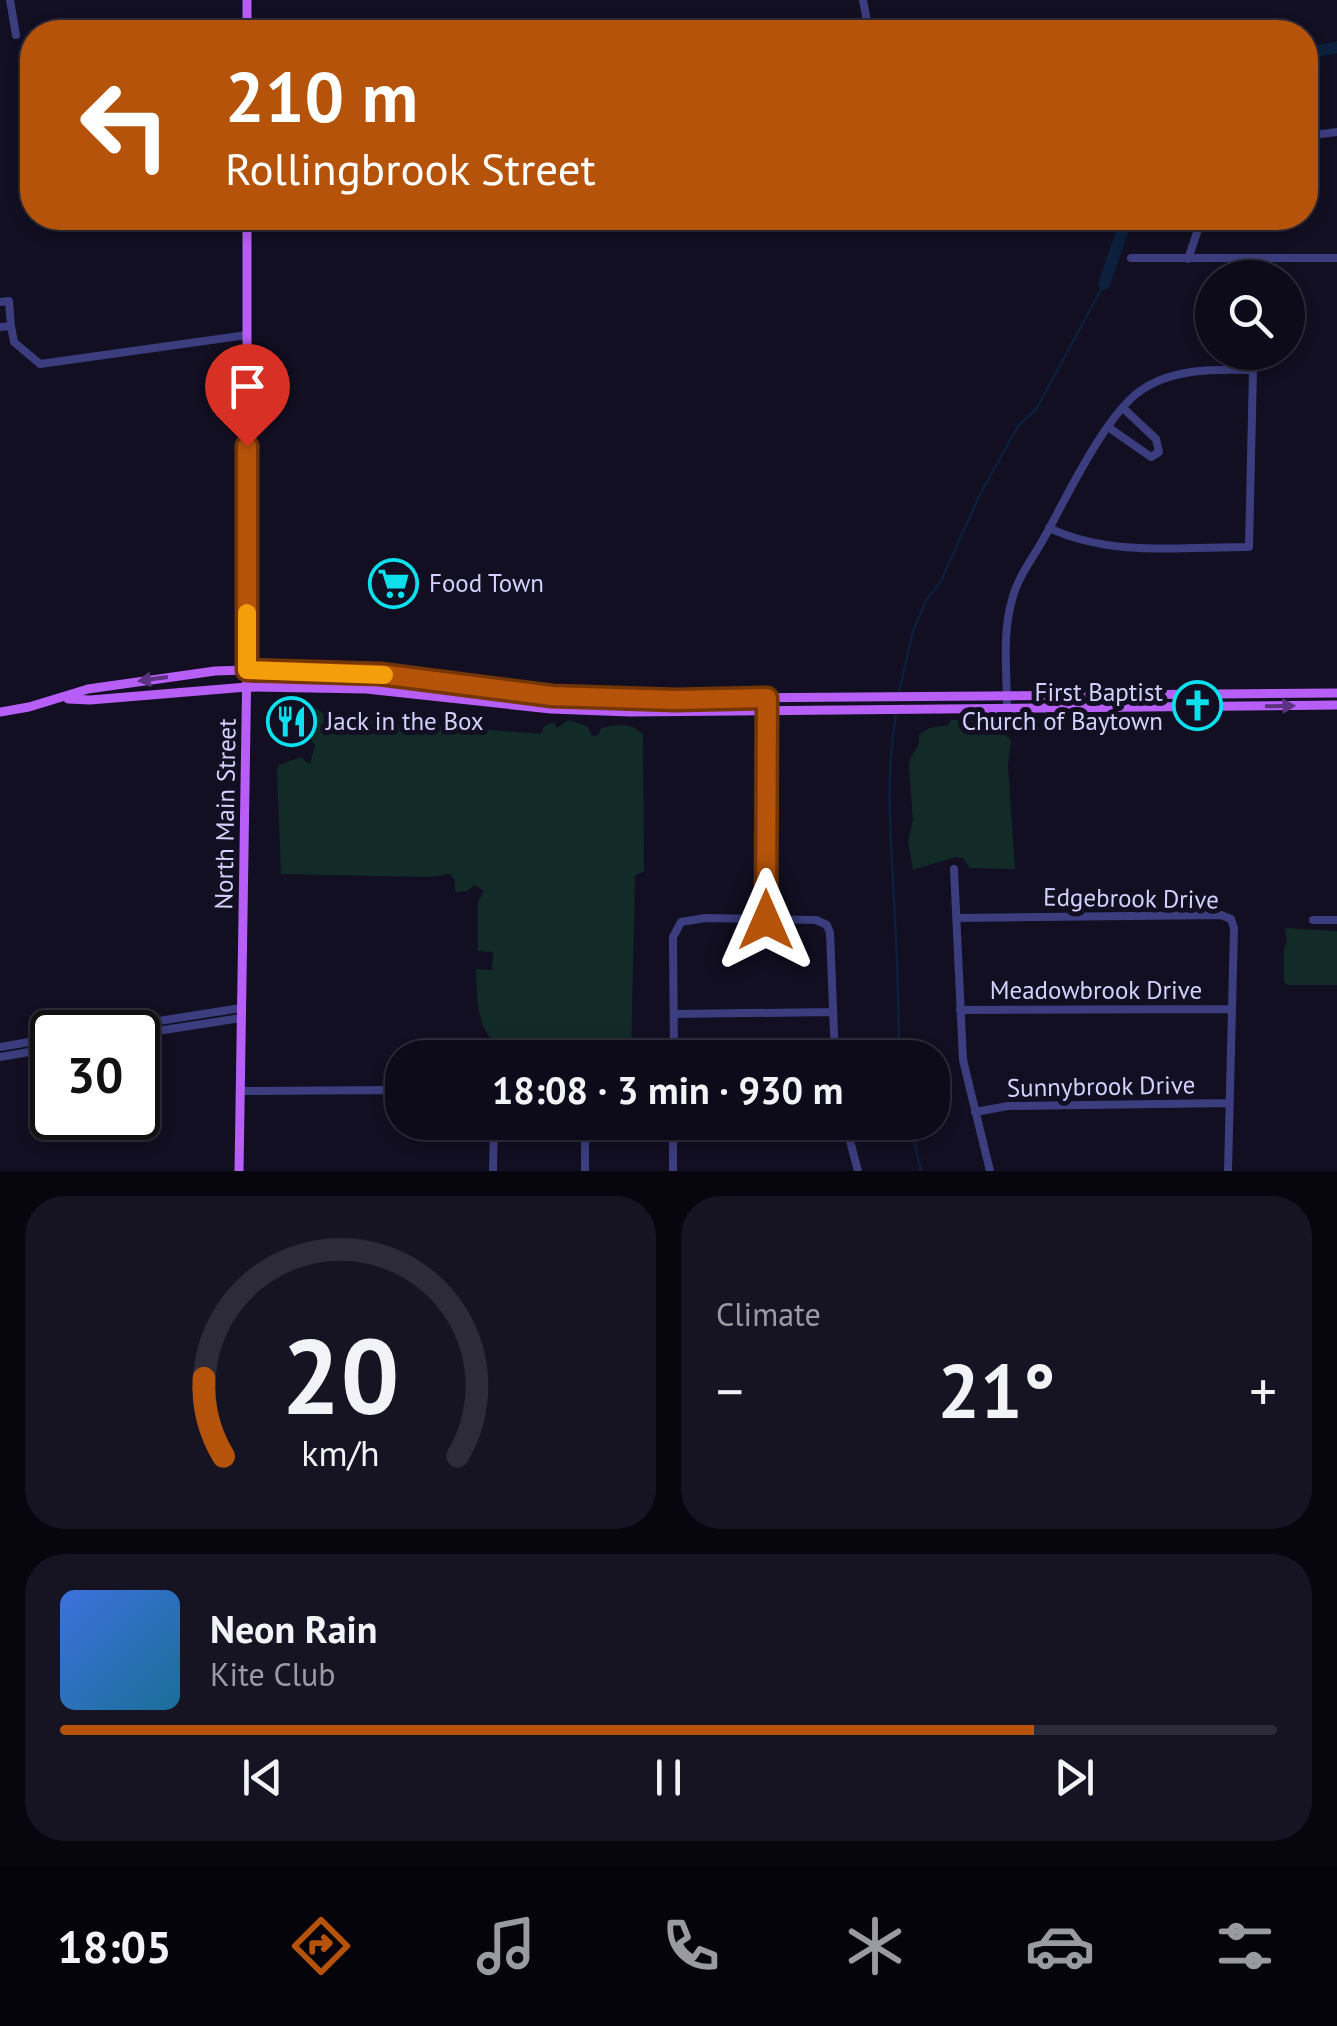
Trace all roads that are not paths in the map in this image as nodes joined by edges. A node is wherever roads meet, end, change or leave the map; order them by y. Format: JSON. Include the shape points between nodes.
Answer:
{"nodes":[{"id":1,"x":10,"y":0,"type":"edge"},
{"id":2,"x":16,"y":35,"type":"dead end"},
{"id":3,"x":247,"y":230,"type":"edge"},
{"id":4,"x":1198,"y":230,"type":"edge"},
{"id":5,"x":1131,"y":258,"type":"dead end"},
{"id":6,"x":1188,"y":258,"type":"junction"},
{"id":7,"x":1337,"y":258,"type":"edge"},
{"id":8,"x":0,"y":302,"type":"edge"},
{"id":9,"x":12,"y":326,"type":"junction"},
{"id":10,"x":0,"y":327,"type":"edge"},
{"id":11,"x":247,"y":335,"type":"junction"},
{"id":12,"x":1123,"y":408,"type":"junction"},
{"id":13,"x":1108,"y":428,"type":"junction"},
{"id":14,"x":1050,"y":528,"type":"junction"},
{"id":15,"x":247,"y":670,"type":"junction"},
{"id":16,"x":247,"y":687,"type":"junction"},
{"id":17,"x":1337,"y":693,"type":"edge"},
{"id":18,"x":1232,"y":694,"type":"junction"},
{"id":19,"x":1007,"y":696,"type":"junction"},
{"id":20,"x":60,"y":699,"type":"junction"},
{"id":21,"x":1118,"y":702,"type":"junction"},
{"id":22,"x":767,"y":704,"type":"junction"},
{"id":23,"x":1337,"y":705,"type":"edge"},
{"id":24,"x":1232,"y":706,"type":"junction"},
{"id":25,"x":1007,"y":708,"type":"junction"},
{"id":26,"x":0,"y":712,"type":"edge"},
{"id":27,"x":954,"y":869,"type":"dead end"},
{"id":28,"x":958,"y":918,"type":"junction"},
{"id":29,"x":766,"y":920,"type":"junction"},
{"id":30,"x":1313,"y":920,"type":"dead end"},
{"id":31,"x":1337,"y":920,"type":"edge"},
{"id":32,"x":960,"y":1010,"type":"junction"},
{"id":33,"x":1232,"y":1010,"type":"junction"},
{"id":34,"x":833,"y":1012,"type":"junction"},
{"id":35,"x":241,"y":1013,"type":"junction"},
{"id":36,"x":674,"y":1014,"type":"junction"},
{"id":37,"x":160,"y":1027,"type":"edge"},
{"id":38,"x":674,"y":1040,"type":"edge"},
{"id":39,"x":834,"y":1040,"type":"edge"},
{"id":40,"x":30,"y":1045,"type":"edge"},
{"id":41,"x":0,"y":1047,"type":"edge"},
{"id":42,"x":30,"y":1049,"type":"edge"},
{"id":43,"x":0,"y":1057,"type":"edge"},
{"id":44,"x":385,"y":1090,"type":"edge"},
{"id":45,"x":240,"y":1091,"type":"junction"},
{"id":46,"x":1230,"y":1104,"type":"junction"},
{"id":47,"x":974,"y":1112,"type":"junction"},
{"id":48,"x":494,"y":1140,"type":"edge"},
{"id":49,"x":584,"y":1140,"type":"edge"},
{"id":50,"x":673,"y":1140,"type":"edge"},
{"id":51,"x":850,"y":1140,"type":"edge"},
{"id":52,"x":240,"y":1171,"type":"edge"},
{"id":53,"x":493,"y":1171,"type":"edge"},
{"id":54,"x":584,"y":1171,"type":"edge"},
{"id":55,"x":673,"y":1171,"type":"edge"},
{"id":56,"x":858,"y":1171,"type":"edge"},
{"id":57,"x":990,"y":1171,"type":"edge"},
{"id":58,"x":1228,"y":1171,"type":"edge"}],
"edges":[{"from":1,"to":2,"type":"street"},
{"from":3,"to":11,"type":"main road","name":"North Main Street"},
{"from":4,"to":6,"type":"street"},
{"from":5,"to":6,"type":"street"},
{"from":6,"to":7,"type":"street"},
{"from":8,"to":9,"type":"street","via":[[9,300]]},
{"from":9,"to":10,"type":"street"},
{"from":9,"to":11,"type":"street","via":[[14,342],[40,364]]},
{"from":11,"to":15,"type":"main road","name":"North Main Street"},
{"from":12,"to":13,"type":"street"},
{"from":12,"to":13,"type":"street","via":[[1156,439],[1159,452],[1144,455]]},
{"from":12,"to":14,"type":"street","via":[[1150,386],[1187,372],[1254,370],[1248,547],[1117,548]]},
{"from":13,"to":14,"type":"street"},
{"from":14,"to":19,"type":"street","via":[[1013,595]]},
{"from":15,"to":16,"type":"main road","name":"North Main Street"},
{"from":15,"to":20,"type":"main road","one_way":true,"via":[[88,689]]},
{"from":15,"to":22,"type":"main road","via":[[380,674],[552,696]]},
{"from":16,"to":20,"type":"main road"},
{"from":16,"to":22,"type":"main road","via":[[404,692],[630,712]]},
{"from":16,"to":35,"type":"main road","name":"North Main Street"},
{"from":17,"to":18,"type":"main road"},
{"from":18,"to":21,"type":"main road"},
{"from":18,"to":24,"type":"main road"},
{"from":19,"to":21,"type":"main road"},
{"from":19,"to":22,"type":"main road"},
{"from":19,"to":25,"type":"street"},
{"from":20,"to":26,"type":"main road"},
{"from":21,"to":24,"type":"main road"},
{"from":21,"to":25,"type":"main road"},
{"from":22,"to":25,"type":"main road"},
{"from":22,"to":29,"type":"street"},
{"from":24,"to":23,"type":"main road","one_way":true},
{"from":27,"to":28,"type":"street"},
{"from":28,"to":32,"type":"street"},
{"from":28,"to":33,"type":"street","name":"Edgebrook Drive","via":[[1222,915],[1234,928]]},
{"from":29,"to":34,"type":"street","via":[[827,926]]},
{"from":29,"to":36,"type":"street","via":[[685,920],[673,937]]},
{"from":30,"to":31,"type":"street"},
{"from":32,"to":33,"type":"street","name":"Meadowbrook Drive"},
{"from":32,"to":47,"type":"street"},
{"from":33,"to":46,"type":"street","name":"Edgebrook Drive"},
{"from":34,"to":36,"type":"street"},
{"from":34,"to":39,"type":"street"},
{"from":35,"to":37,"type":"street"},
{"from":35,"to":45,"type":"main road","name":"North Main Street"},
{"from":36,"to":38,"type":"street"},
{"from":40,"to":41,"type":"street"},
{"from":42,"to":43,"type":"street"},
{"from":44,"to":45,"type":"street"},
{"from":45,"to":52,"type":"main road","name":"North Main Street"},
{"from":46,"to":47,"type":"street","name":"Sunnybrook Drive"},
{"from":46,"to":58,"type":"street","name":"Edgebrook Drive"},
{"from":47,"to":57,"type":"street"},
{"from":48,"to":53,"type":"street"},
{"from":49,"to":54,"type":"street"},
{"from":50,"to":55,"type":"street"},
{"from":51,"to":56,"type":"street"}]}
